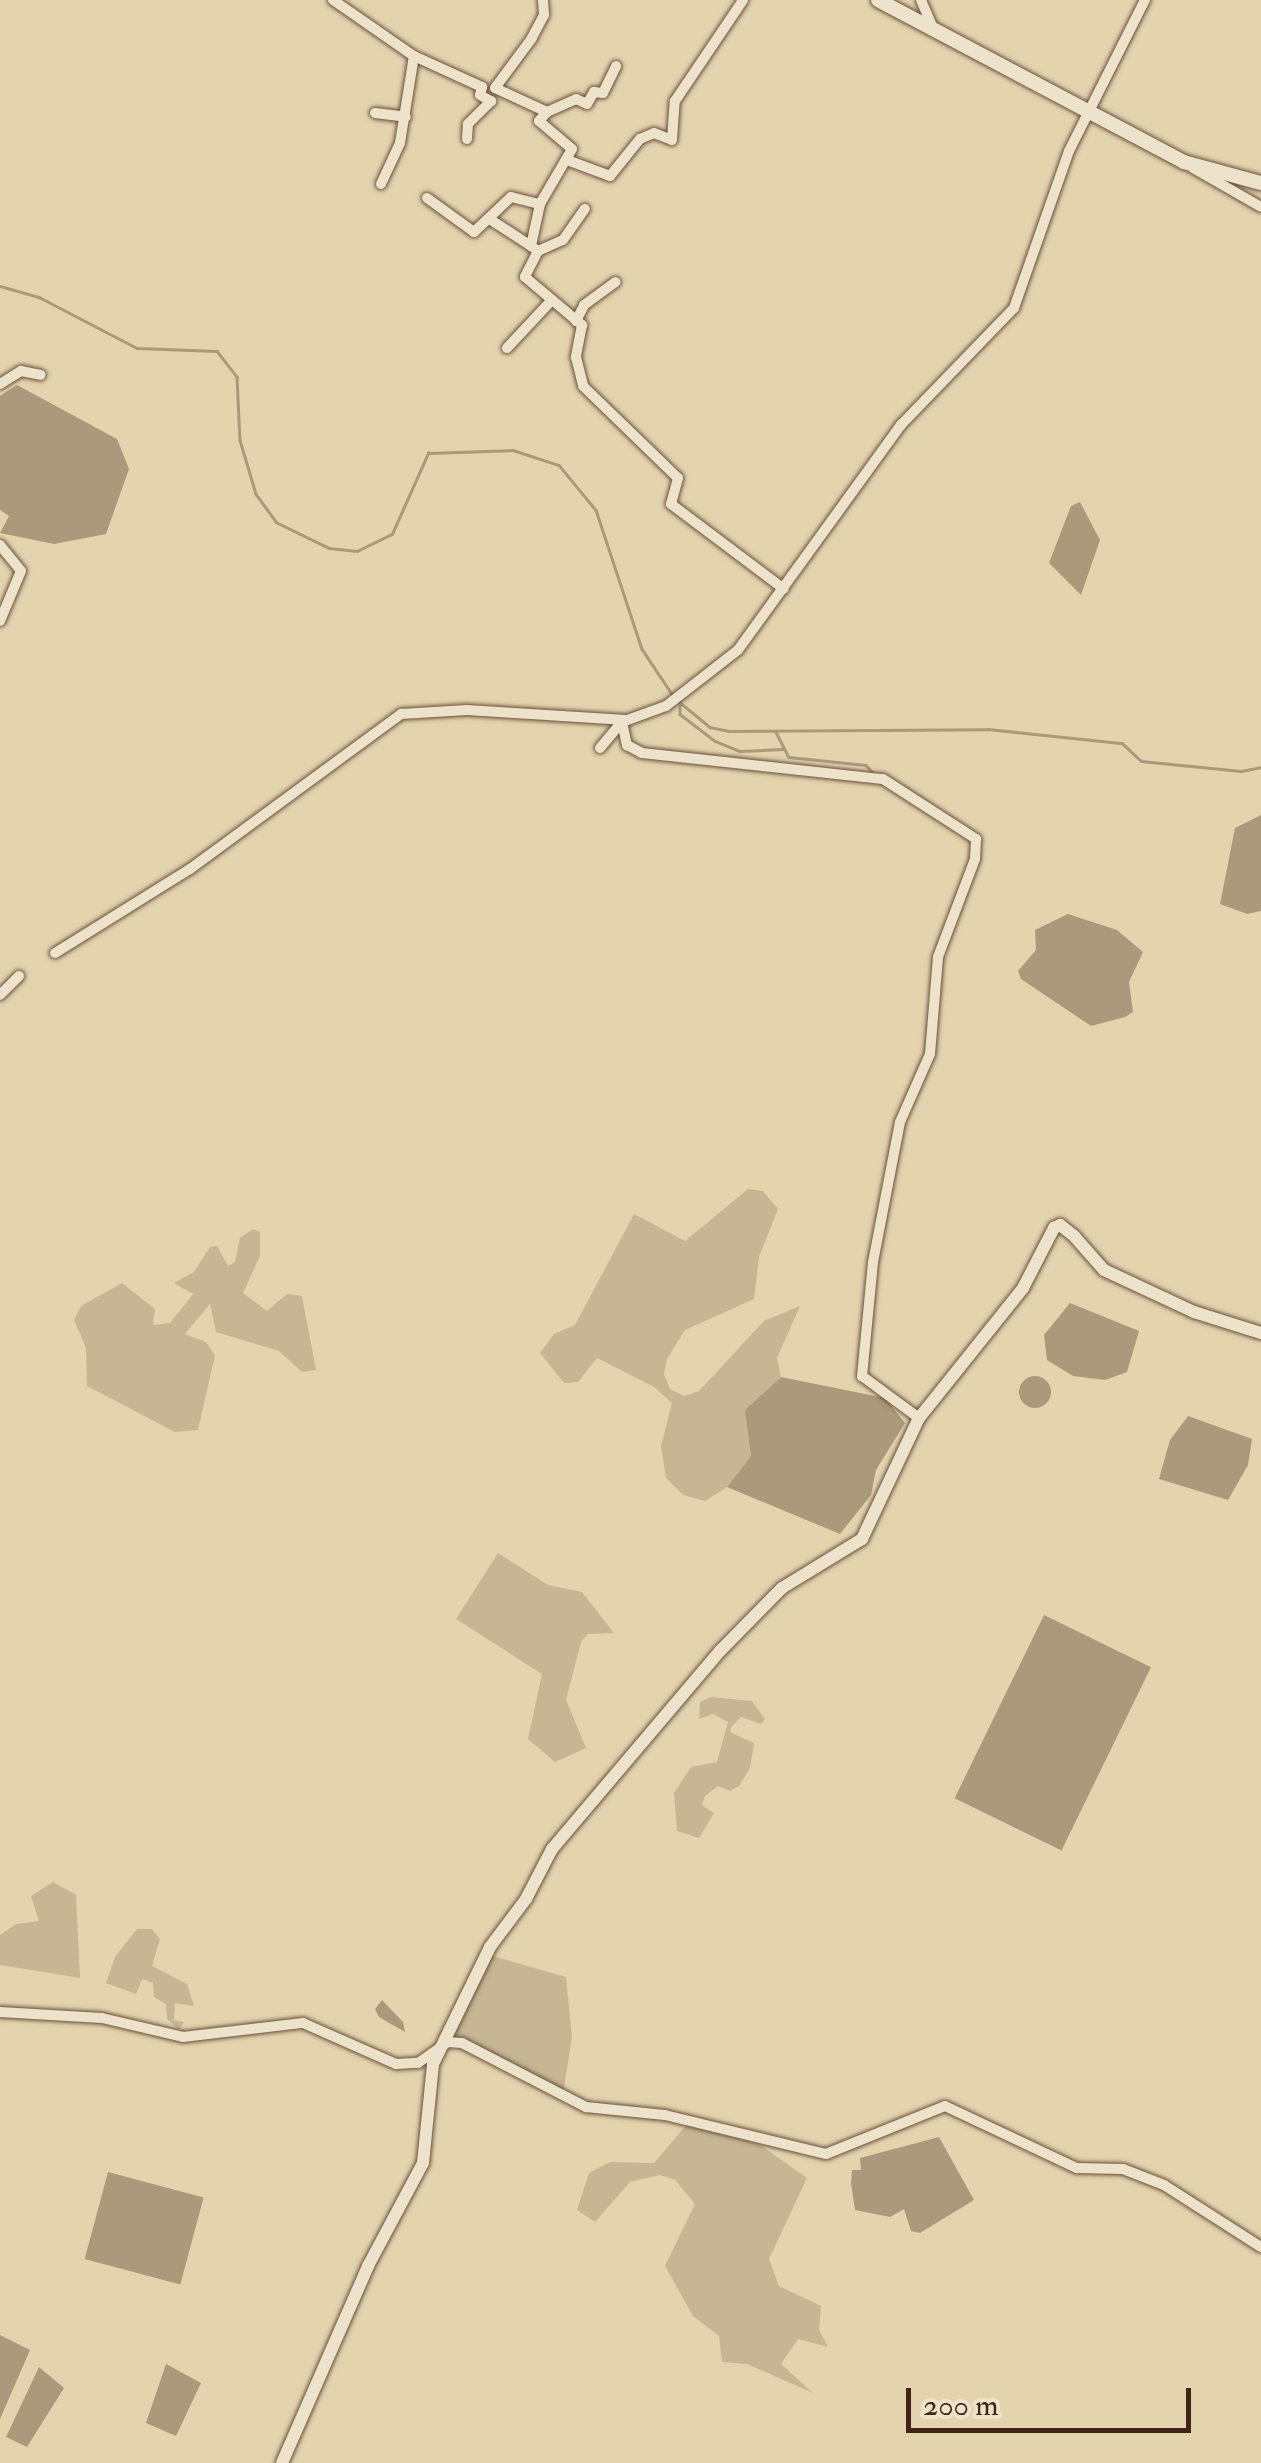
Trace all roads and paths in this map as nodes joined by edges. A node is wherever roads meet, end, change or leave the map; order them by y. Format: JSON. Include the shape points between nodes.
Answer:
{"nodes":[{"id":1,"x":333,"y":0,"type":"edge"},
{"id":2,"x":543,"y":0,"type":"edge"},
{"id":3,"x":743,"y":0,"type":"edge"},
{"id":4,"x":878,"y":0,"type":"edge"},
{"id":5,"x":921,"y":0,"type":"edge"},
{"id":6,"x":1145,"y":0,"type":"edge"},
{"id":7,"x":931,"y":24,"type":"junction"},
{"id":8,"x":414,"y":56,"type":"junction"},
{"id":9,"x":616,"y":66,"type":"dead end"},
{"id":10,"x":482,"y":87,"type":"junction"},
{"id":11,"x":494,"y":88,"type":"junction"},
{"id":12,"x":546,"y":112,"type":"junction"},
{"id":13,"x":375,"y":114,"type":"dead end"},
{"id":14,"x":1088,"y":116,"type":"junction"},
{"id":15,"x":406,"y":117,"type":"junction"},
{"id":16,"x":467,"y":139,"type":"dead end"},
{"id":17,"x":567,"y":160,"type":"junction"},
{"id":18,"x":1184,"y":162,"type":"junction"},
{"id":19,"x":1261,"y":182,"type":"edge"},
{"id":20,"x":381,"y":184,"type":"dead end"},
{"id":21,"x":427,"y":198,"type":"dead end"},
{"id":22,"x":540,"y":204,"type":"junction"},
{"id":23,"x":1261,"y":207,"type":"edge"},
{"id":24,"x":585,"y":209,"type":"dead end"},
{"id":25,"x":490,"y":220,"type":"junction"},
{"id":26,"x":534,"y":249,"type":"junction"},
{"id":27,"x":616,"y":282,"type":"dead end"},
{"id":28,"x":552,"y":301,"type":"junction"},
{"id":29,"x":576,"y":320,"type":"junction"},
{"id":30,"x":507,"y":348,"type":"dead end"},
{"id":31,"x":40,"y":374,"type":"dead end"},
{"id":32,"x":0,"y":384,"type":"edge"},
{"id":33,"x":0,"y":545,"type":"edge"},
{"id":34,"x":784,"y":589,"type":"junction"},
{"id":35,"x":0,"y":621,"type":"edge"},
{"id":36,"x":625,"y":721,"type":"junction"},
{"id":37,"x":600,"y":748,"type":"dead end"},
{"id":38,"x":55,"y":953,"type":"dead end"},
{"id":39,"x":19,"y":976,"type":"dead end"},
{"id":40,"x":0,"y":995,"type":"edge"},
{"id":41,"x":1261,"y":1333,"type":"edge"},
{"id":42,"x":919,"y":1418,"type":"junction"},
{"id":43,"x":0,"y":2012,"type":"edge"},
{"id":44,"x":441,"y":2047,"type":"junction"},
{"id":45,"x":1261,"y":2248,"type":"edge"},
{"id":46,"x":282,"y":2463,"type":"edge"}],
"edges":[{"from":1,"to":8,"type":"street"},
{"from":2,"to":11,"type":"street","via":[[532,38]]},
{"from":3,"to":17,"type":"street","via":[[675,101],[672,140],[654,133],[640,139],[610,176]]},
{"from":4,"to":7,"type":"main road"},
{"from":5,"to":7,"type":"street"},
{"from":6,"to":14,"type":"street"},
{"from":7,"to":14,"type":"main road"},
{"from":8,"to":10,"type":"street"},
{"from":8,"to":15,"type":"street","via":[[406,78]]},
{"from":9,"to":12,"type":"street","via":[[602,93],[594,92],[587,104],[576,99]]},
{"from":10,"to":11,"type":"street"},
{"from":10,"to":16,"type":"street","via":[[480,95],[491,101],[468,124]]},
{"from":11,"to":12,"type":"street"},
{"from":12,"to":17,"type":"street","via":[[540,121],[572,149]]},
{"from":13,"to":15,"type":"street"},
{"from":14,"to":18,"type":"main road"},
{"from":14,"to":34,"type":"street","via":[[1059,176],[1014,308],[901,425]]},
{"from":15,"to":20,"type":"street"},
{"from":17,"to":22,"type":"street"},
{"from":18,"to":19,"type":"main road"},
{"from":18,"to":23,"type":"street"},
{"from":21,"to":25,"type":"street","via":[[474,232]]},
{"from":22,"to":25,"type":"street","via":[[510,196]]},
{"from":22,"to":26,"type":"street"},
{"from":24,"to":26,"type":"street","via":[[563,240]]},
{"from":25,"to":26,"type":"street"},
{"from":26,"to":28,"type":"street","via":[[525,277]]},
{"from":27,"to":29,"type":"street","via":[[584,305]]},
{"from":28,"to":29,"type":"street"},
{"from":28,"to":30,"type":"street"},
{"from":29,"to":34,"type":"street","via":[[584,336],[576,357],[583,386],[678,478],[671,504]]},
{"from":31,"to":32,"type":"street","via":[[21,371]]},
{"from":33,"to":35,"type":"street","via":[[21,571]]},
{"from":34,"to":36,"type":"street","via":[[738,650],[666,706]]},
{"from":36,"to":37,"type":"street"},
{"from":36,"to":38,"type":"street","via":[[467,710],[400,714],[190,869]]},
{"from":36,"to":42,"type":"street","via":[[628,745],[642,753],[883,779],[976,839],[938,957],[930,1054],[900,1122],[862,1376]]},
{"from":39,"to":40,"type":"street"},
{"from":41,"to":42,"type":"street","via":[[1194,1312],[1104,1270],[1060,1224],[1014,1302]]},
{"from":42,"to":44,"type":"street","via":[[862,1538],[796,1578],[749,1620],[552,1850],[468,1982]]},
{"from":43,"to":44,"type":"street","via":[[102,2018],[182,2037],[302,2023],[396,2064],[418,2063]]},
{"from":44,"to":45,"type":"street","via":[[454,2042],[477,2048],[586,2107],[665,2115],[826,2154],[933,2108],[952,2108],[1077,2168],[1123,2169],[1164,2185]]},
{"from":44,"to":46,"type":"street","via":[[430,2075],[424,2163],[368,2266]]}]}
